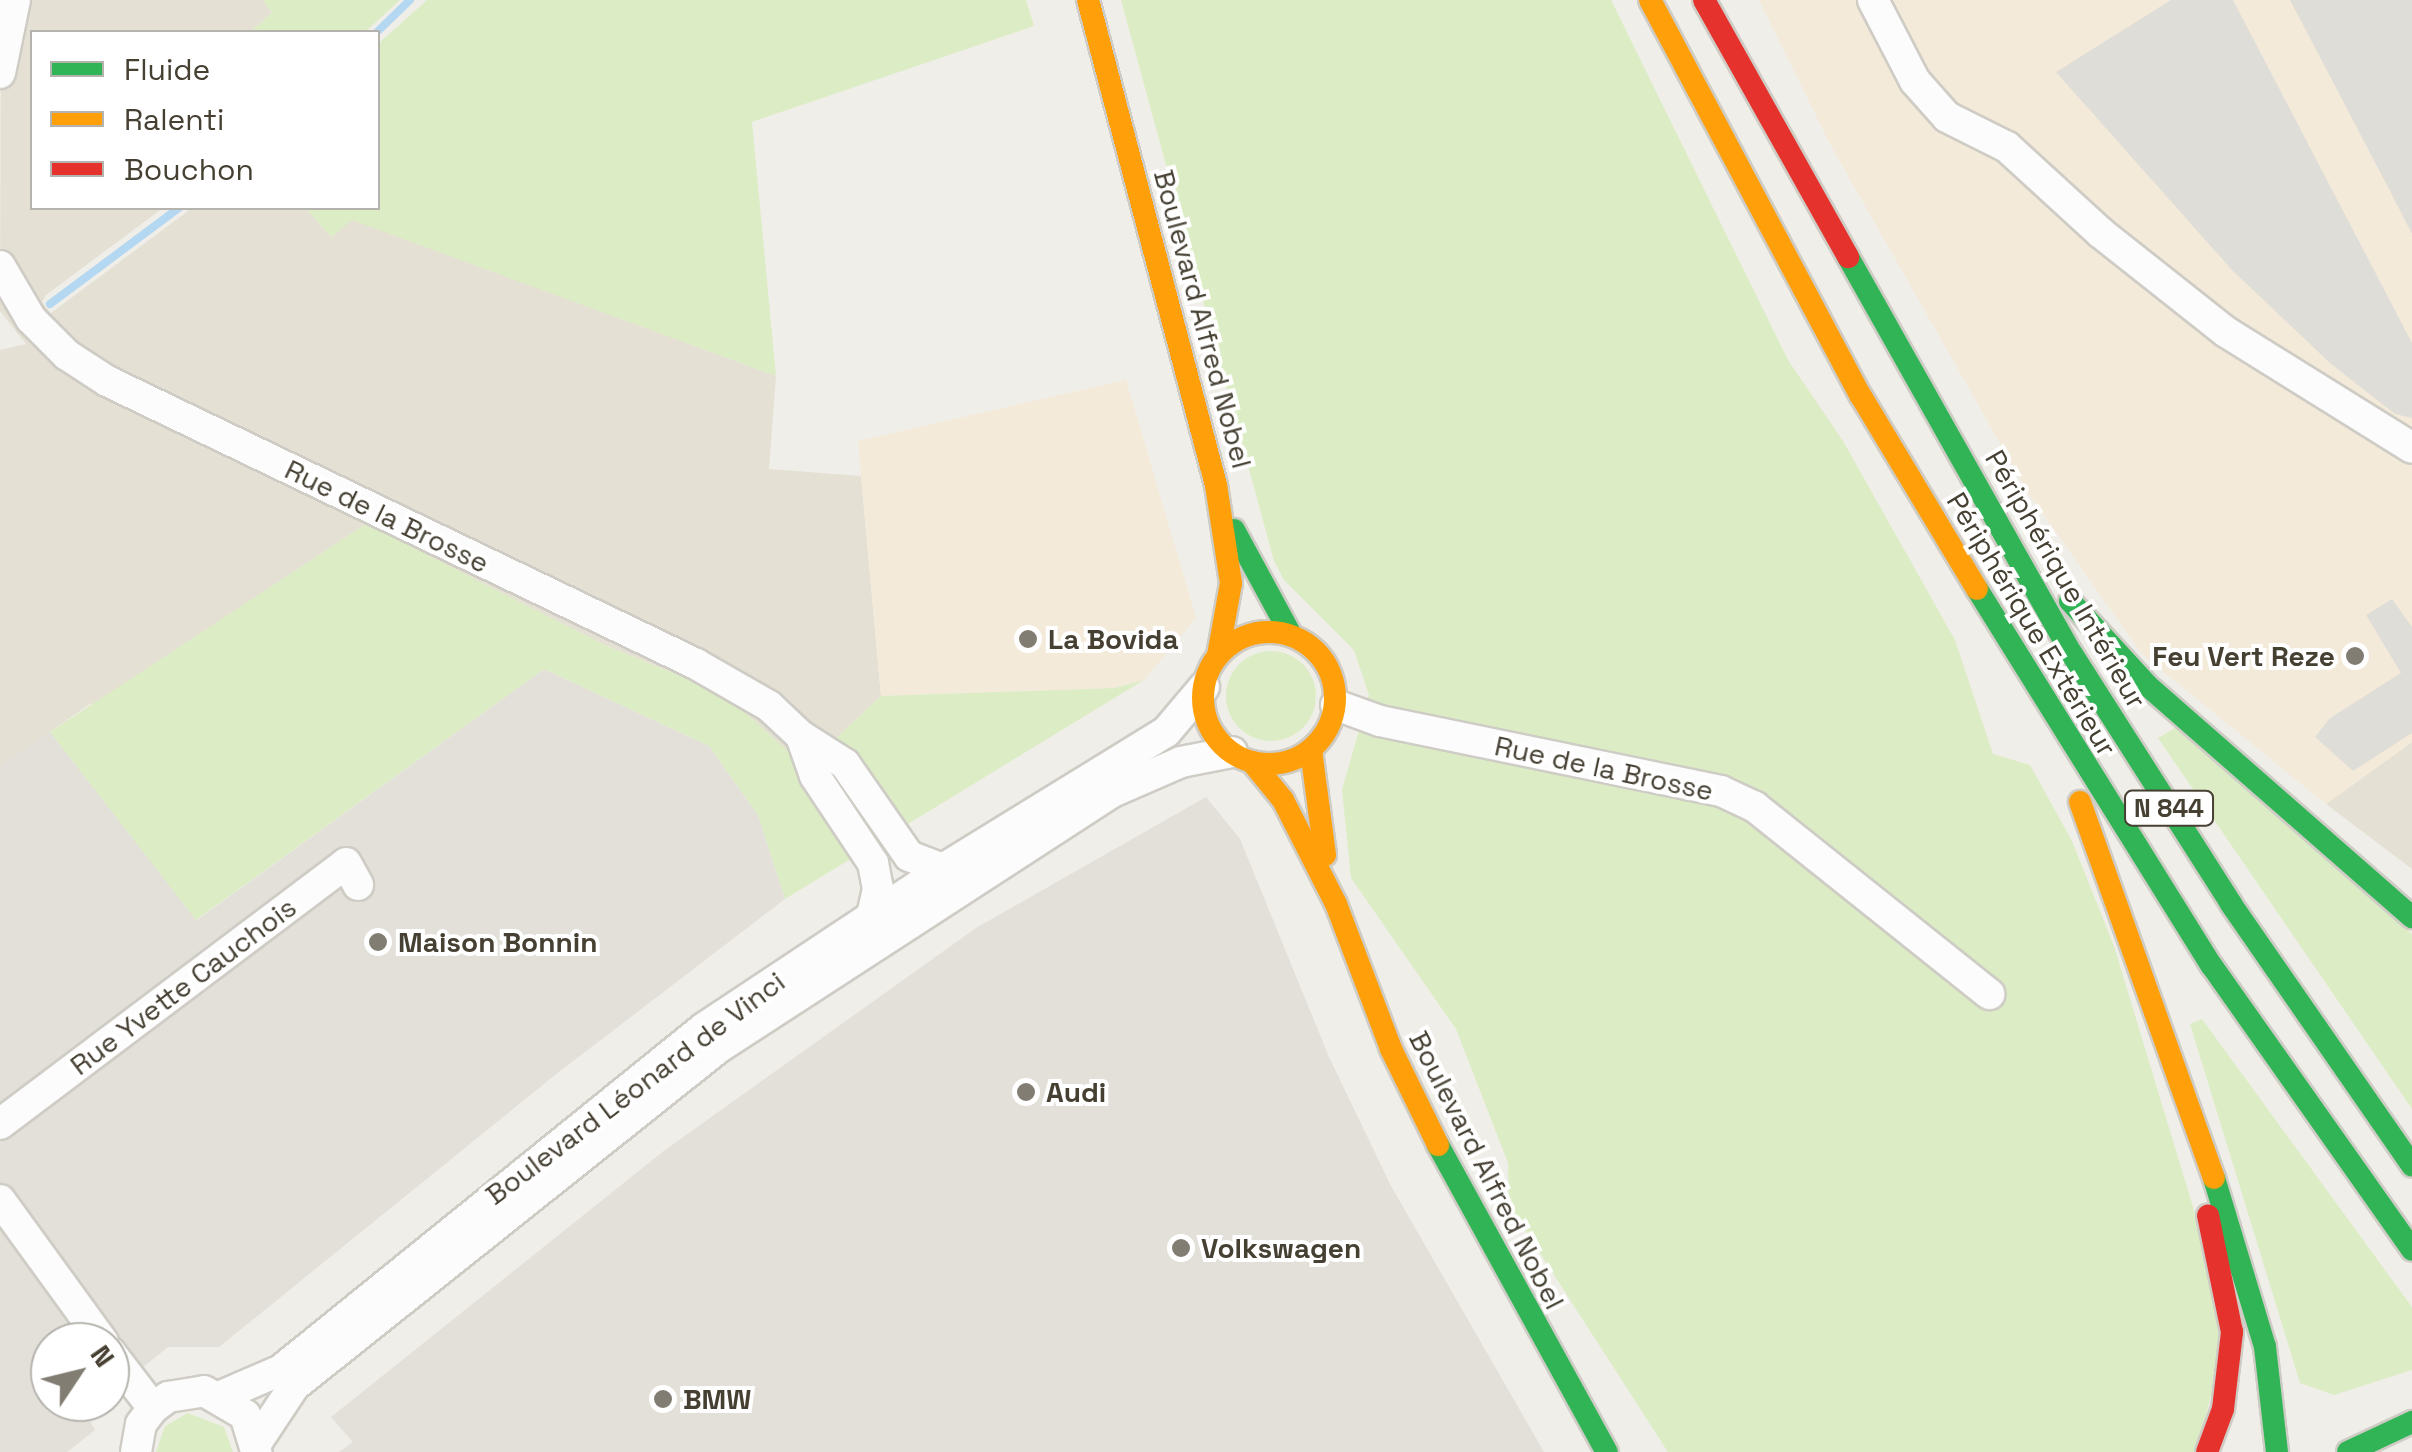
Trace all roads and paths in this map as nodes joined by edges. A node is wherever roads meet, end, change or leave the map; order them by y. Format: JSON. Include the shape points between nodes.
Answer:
{"nodes":[{"id":1,"x":15,"y":0,"type":"edge"},
{"id":2,"x":1088,"y":0,"type":"edge"},
{"id":3,"x":1650,"y":0,"type":"edge"},
{"id":4,"x":1704,"y":0,"type":"edge"},
{"id":5,"x":1873,"y":0,"type":"edge"},
{"id":6,"x":0,"y":72,"type":"edge"},
{"id":7,"x":0,"y":266,"type":"edge"},
{"id":8,"x":1948,"y":437,"type":"junction"},
{"id":9,"x":2412,"y":448,"type":"edge"},
{"id":10,"x":1216,"y":485,"type":"junction"},
{"id":11,"x":1291,"y":635,"type":"junction"},
{"id":12,"x":1218,"y":656,"type":"junction"},
{"id":13,"x":1204,"y":688,"type":"junction"},
{"id":14,"x":1336,"y":705,"type":"junction"},
{"id":15,"x":801,"y":736,"type":"junction"},
{"id":16,"x":1311,"y":750,"type":"junction"},
{"id":17,"x":2074,"y":752,"type":"junction"},
{"id":18,"x":1242,"y":757,"type":"junction"},
{"id":19,"x":943,"y":869,"type":"junction"},
{"id":20,"x":358,"y":885,"type":"dead end"},
{"id":21,"x":1336,"y":904,"type":"junction"},
{"id":22,"x":872,"y":915,"type":"junction"},
{"id":23,"x":2412,"y":918,"type":"edge"},
{"id":24,"x":1989,"y":994,"type":"dead end"},
{"id":25,"x":2188,"y":1117,"type":"junction"},
{"id":26,"x":0,"y":1124,"type":"edge"},
{"id":27,"x":2412,"y":1166,"type":"edge"},
{"id":28,"x":0,"y":1200,"type":"edge"},
{"id":29,"x":1478,"y":1228,"type":"junction"},
{"id":30,"x":2412,"y":1250,"type":"edge"},
{"id":31,"x":88,"y":1322,"type":"edge"},
{"id":32,"x":130,"y":1377,"type":"edge"},
{"id":33,"x":221,"y":1396,"type":"junction"},
{"id":34,"x":154,"y":1408,"type":"junction"},
{"id":35,"x":2412,"y":1422,"type":"edge"},
{"id":36,"x":1625,"y":1444,"type":"edge"},
{"id":37,"x":256,"y":1447,"type":"edge"},
{"id":38,"x":136,"y":1452,"type":"edge"},
{"id":39,"x":1607,"y":1452,"type":"edge"},
{"id":40,"x":2208,"y":1452,"type":"edge"},
{"id":41,"x":2277,"y":1452,"type":"edge"},
{"id":42,"x":2348,"y":1452,"type":"edge"}],
"edges":[{"from":1,"to":6,"type":"street"},
{"from":2,"to":10,"type":"main road","name":"Boulevard Alfred Nobel"},
{"from":3,"to":17,"type":"main road","name":"Périphérique Extérieur","number":"N 844","via":[[1861,396]]},
{"from":4,"to":8,"type":"main road","name":"Périphérique Intérieur","number":"N 844"},
{"from":5,"to":9,"type":"street","via":[[1915,81],[1947,117],[2007,147],[2100,233],[2226,332]]},
{"from":7,"to":15,"type":"street","name":"Rue de la Brosse","via":[[31,319],[67,355],[107,381],[696,664],[769,706]]},
{"from":8,"to":23,"type":"main road","via":[[1988,471],[2048,570],[2105,644]]},
{"from":8,"to":27,"type":"main road","name":"Périphérique Intérieur","number":"N 844","via":[[2144,770]]},
{"from":10,"to":11,"type":"main road","via":[[1246,557]]},
{"from":10,"to":12,"type":"main road","name":"Boulevard Alfred Nobel","via":[[1231,583]]},
{"from":11,"to":12,"type":"main road","via":[[1251,634]]},
{"from":11,"to":14,"type":"main road","via":[[1326,662]]},
{"from":12,"to":13,"type":"main road"},
{"from":13,"to":18,"type":"main road","via":[[1208,724]]},
{"from":13,"to":19,"type":"street","name":"Boulevard Léonard de Vinci","via":[[1166,732]]},
{"from":14,"to":16,"type":"main road"},
{"from":14,"to":24,"type":"street","name":"Rue de la Brosse","via":[[1380,722],[1721,791],[1755,807]]},
{"from":15,"to":19,"type":"street","name":"Rue de la Brosse","via":[[845,764],[909,856]]},
{"from":15,"to":22,"type":"street","name":"Rue de la Brosse","via":[[815,776],[873,863],[878,889]]},
{"from":16,"to":18,"type":"main road","via":[[1292,760]]},
{"from":16,"to":21,"type":"main road","name":"Boulevard Alfred Nobel"},
{"from":17,"to":25,"type":"main road","via":[[2074,788],[2131,934]]},
{"from":17,"to":30,"type":"main road","name":"Périphérique Extérieur","number":"N 844","via":[[2212,966]]},
{"from":18,"to":21,"type":"main road","name":"Boulevard Alfred Nobel","via":[[1283,800]]},
{"from":18,"to":37,"type":"street","name":"Boulevard Léonard de Vinci","via":[[1181,762],[1110,793],[718,1048],[294,1386]]},
{"from":19,"to":22,"type":"street","name":"Boulevard Léonard de Vinci"},
{"from":20,"to":26,"type":"street","name":"Rue Yvette Cauchois","via":[[346,864]]},
{"from":21,"to":29,"type":"main road","name":"Boulevard Alfred Nobel","via":[[1391,1049]]},
{"from":22,"to":33,"type":"street","name":"Boulevard Léonard de Vinci","via":[[704,1028],[280,1370]]},
{"from":25,"to":40,"type":"main road","via":[[2232,1332],[2223,1409]]},
{"from":25,"to":41,"type":"main road","via":[[2246,1269],[2265,1347]]},
{"from":28,"to":31,"type":"street"},
{"from":29,"to":36,"type":"main road","name":"Boulevard Alfred Nobel"},
{"from":29,"to":39,"type":"main road","name":"Boulevard Alfred Nobel"},
{"from":32,"to":34,"type":"street"},
{"from":33,"to":34,"type":"street","via":[[186,1392]]},
{"from":33,"to":37,"type":"street","via":[[245,1414]]},
{"from":34,"to":38,"type":"street","via":[[141,1424]]},
{"from":35,"to":42,"type":"main road"}]}
